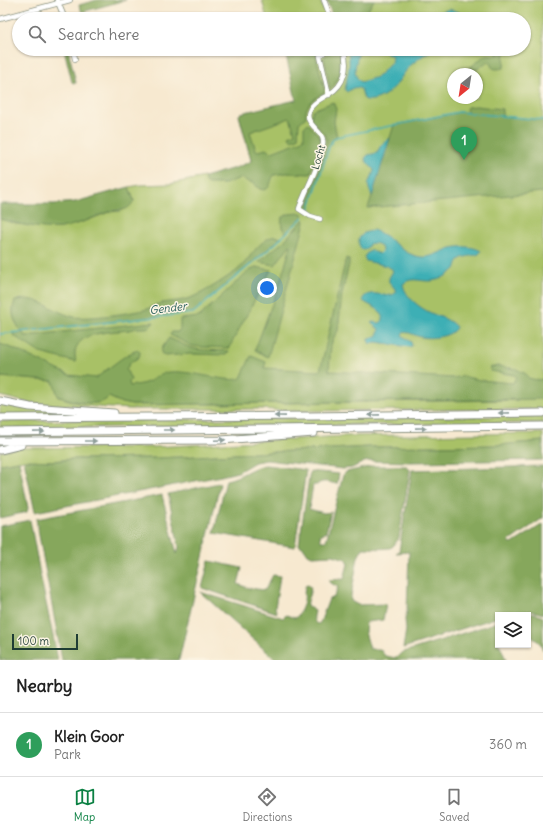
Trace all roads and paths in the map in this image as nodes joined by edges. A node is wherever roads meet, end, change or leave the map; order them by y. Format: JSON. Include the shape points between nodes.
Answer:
{"nodes":[{"id":1,"x":70,"y":0,"type":"edge"},
{"id":2,"x":324,"y":0,"type":"edge"},
{"id":3,"x":58,"y":2,"type":"edge"},
{"id":4,"x":24,"y":12,"type":"edge"},
{"id":5,"x":62,"y":12,"type":"edge"},
{"id":6,"x":328,"y":12,"type":"edge"},
{"id":7,"x":12,"y":15,"type":"edge"},
{"id":8,"x":0,"y":19,"type":"edge"},
{"id":9,"x":74,"y":56,"type":"edge"},
{"id":10,"x":320,"y":56,"type":"edge"},
{"id":11,"x":345,"y":56,"type":"edge"},
{"id":12,"x":75,"y":59,"type":"dead end"},
{"id":13,"x":329,"y":94,"type":"junction"},
{"id":14,"x":320,"y":219,"type":"dead end"},
{"id":15,"x":0,"y":400,"type":"edge"},
{"id":16,"x":543,"y":413,"type":"edge"},
{"id":17,"x":140,"y":417,"type":"junction"},
{"id":18,"x":0,"y":418,"type":"edge"},
{"id":19,"x":543,"y":426,"type":"edge"},
{"id":20,"x":340,"y":429,"type":"junction"},
{"id":21,"x":0,"y":432,"type":"edge"},
{"id":22,"x":0,"y":441,"type":"edge"},
{"id":23,"x":52,"y":441,"type":"junction"},
{"id":24,"x":0,"y":450,"type":"edge"}],
"edges":[{"from":1,"to":3,"type":"street"},
{"from":2,"to":6,"type":"street"},
{"from":3,"to":4,"type":"street"},
{"from":3,"to":5,"type":"street"},
{"from":7,"to":8,"type":"street"},
{"from":9,"to":12,"type":"street"},
{"from":10,"to":13,"type":"street"},
{"from":11,"to":13,"type":"street","name":"Locht","via":[[345,74],[340,84]]},
{"from":13,"to":14,"type":"street","name":"Locht","via":[[315,102],[308,115],[310,123],[324,142],[299,208]]},
{"from":15,"to":17,"type":"highway","via":[[30,407]]},
{"from":16,"to":17,"type":"highway","one_way":true},
{"from":17,"to":18,"type":"highway"},
{"from":20,"to":19,"type":"highway","one_way":true},
{"from":21,"to":20,"type":"highway","one_way":true},
{"from":23,"to":20,"type":"highway","one_way":true,"via":[[221,440],[308,434]]},
{"from":22,"to":23,"type":"highway"},
{"from":23,"to":24,"type":"highway"}]}
